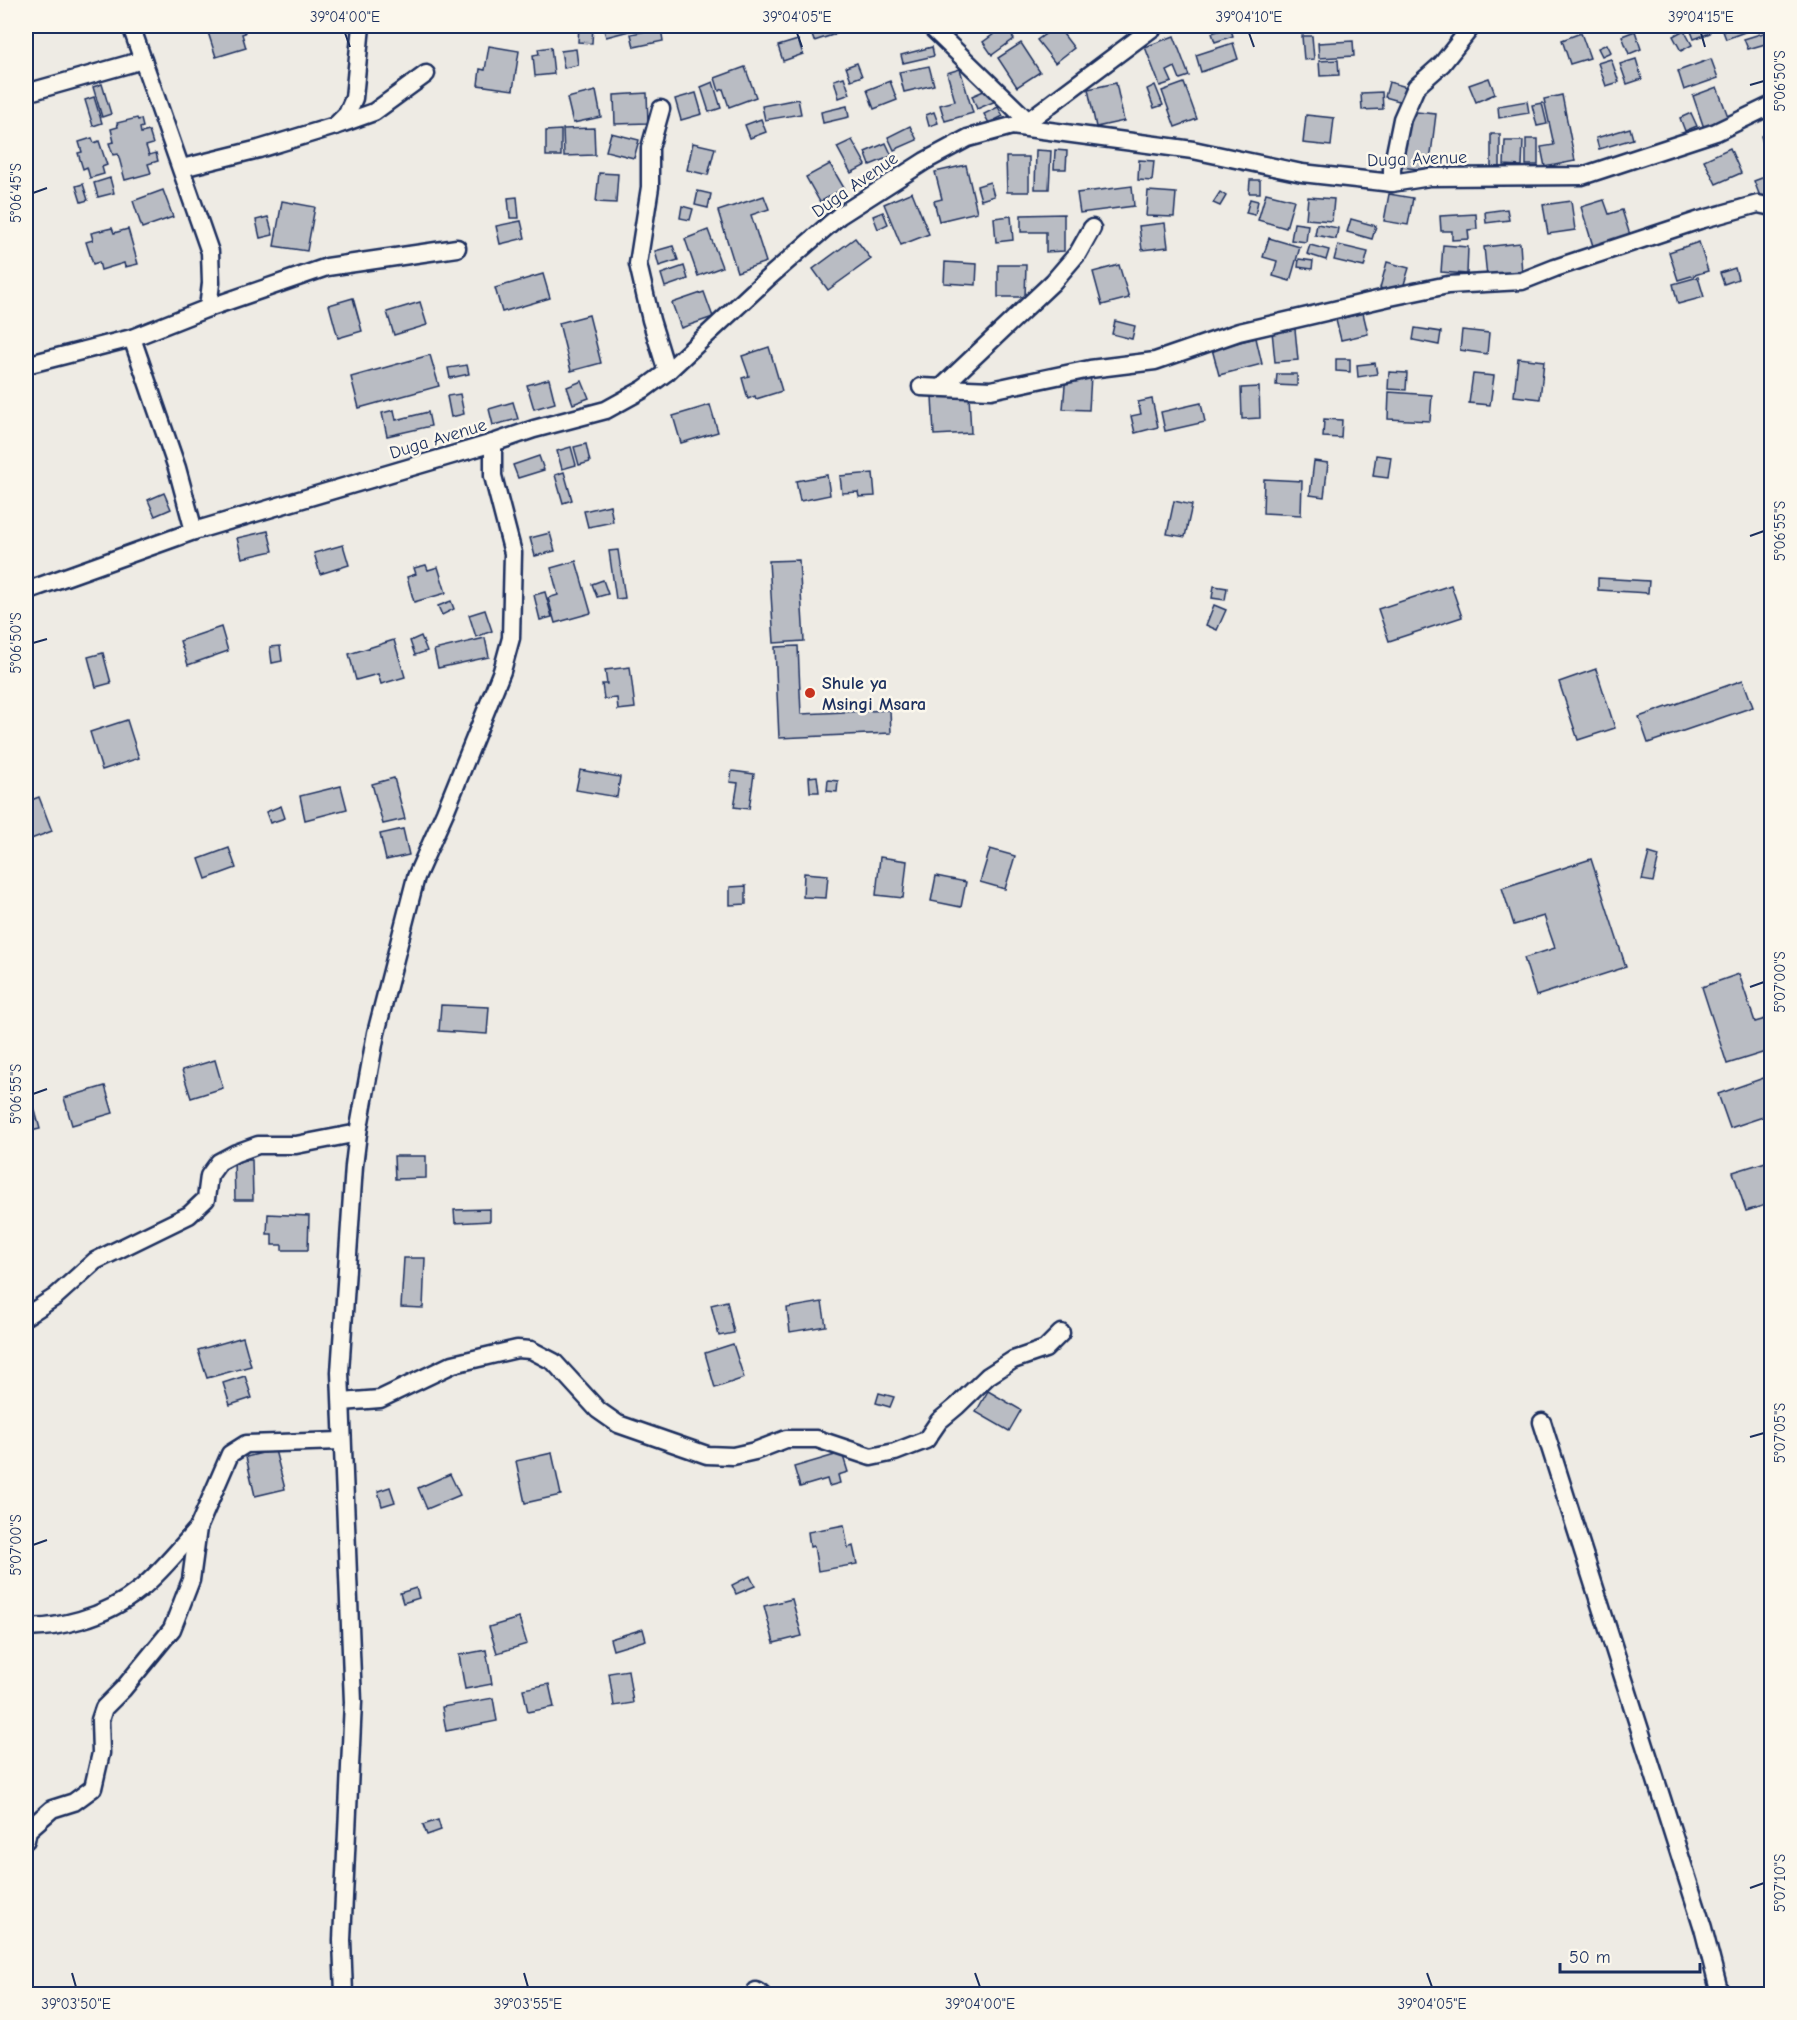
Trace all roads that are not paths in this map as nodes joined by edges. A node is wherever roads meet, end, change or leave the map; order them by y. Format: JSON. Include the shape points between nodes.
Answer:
{"nodes":[{"id":1,"x":130,"y":26,"type":"edge"},
{"id":2,"x":361,"y":26,"type":"edge"},
{"id":3,"x":930,"y":26,"type":"edge"},
{"id":4,"x":1155,"y":26,"type":"edge"},
{"id":5,"x":1472,"y":26,"type":"edge"},
{"id":6,"x":142,"y":60,"type":"junction"},
{"id":7,"x":426,"y":74,"type":"dead end"},
{"id":8,"x":26,"y":93,"type":"edge"},
{"id":9,"x":1772,"y":105,"type":"edge"},
{"id":10,"x":661,"y":109,"type":"dead end"},
{"id":11,"x":1020,"y":124,"type":"junction"},
{"id":12,"x":335,"y":126,"type":"junction"},
{"id":13,"x":182,"y":168,"type":"junction"},
{"id":14,"x":1392,"y":183,"type":"junction"},
{"id":15,"x":1772,"y":207,"type":"edge"},
{"id":16,"x":1092,"y":228,"type":"dead end"},
{"id":17,"x":457,"y":248,"type":"dead end"},
{"id":18,"x":208,"y":308,"type":"junction"},
{"id":19,"x":132,"y":338,"type":"junction"},
{"id":20,"x":26,"y":365,"type":"edge"},
{"id":21,"x":667,"y":372,"type":"junction"},
{"id":22,"x":921,"y":387,"type":"dead end"},
{"id":23,"x":942,"y":387,"type":"junction"},
{"id":24,"x":493,"y":443,"type":"junction"},
{"id":25,"x":194,"y":531,"type":"junction"},
{"id":26,"x":26,"y":591,"type":"edge"},
{"id":27,"x":358,"y":1133,"type":"junction"},
{"id":28,"x":26,"y":1316,"type":"edge"},
{"id":29,"x":1061,"y":1333,"type":"dead end"},
{"id":30,"x":342,"y":1402,"type":"junction"},
{"id":31,"x":1542,"y":1422,"type":"dead end"},
{"id":32,"x":341,"y":1441,"type":"junction"},
{"id":33,"x":198,"y":1528,"type":"junction"},
{"id":34,"x":26,"y":1627,"type":"edge"},
{"id":35,"x":26,"y":1840,"type":"edge"},
{"id":36,"x":344,"y":1995,"type":"edge"},
{"id":37,"x":1720,"y":1995,"type":"edge"}],
"edges":[{"from":1,"to":6,"type":"street"},
{"from":2,"to":12,"type":"street","via":[[354,98],[347,114]]},
{"from":3,"to":11,"type":"street"},
{"from":4,"to":11,"type":"street"},
{"from":5,"to":14,"type":"street","via":[[1442,64],[1416,87],[1402,119]]},
{"from":6,"to":8,"type":"street"},
{"from":6,"to":13,"type":"street"},
{"from":7,"to":12,"type":"street","via":[[374,112]]},
{"from":9,"to":14,"type":"street","name":"Duga Avenue","via":[[1716,132],[1582,176],[1430,177]]},
{"from":10,"to":21,"type":"street","via":[[650,148],[650,187],[638,264]]},
{"from":11,"to":14,"type":"street","name":"Duga Avenue","via":[[1193,150],[1302,173]]},
{"from":11,"to":21,"type":"street","name":"Duga Avenue","via":[[968,138],[839,216]]},
{"from":12,"to":13,"type":"street"},
{"from":13,"to":18,"type":"street","via":[[210,252]]},
{"from":15,"to":23,"type":"street","via":[[1758,204],[1700,220],[1522,281],[1448,285],[1390,297],[1239,332],[1155,362],[1090,369],[991,390]]},
{"from":16,"to":23,"type":"street","via":[[1078,253],[1053,282]]},
{"from":17,"to":18,"type":"street","via":[[327,267]]},
{"from":18,"to":19,"type":"street"},
{"from":19,"to":20,"type":"street"},
{"from":19,"to":25,"type":"street","via":[[177,468]]},
{"from":21,"to":24,"type":"street","name":"Duga Avenue","via":[[606,410]]},
{"from":22,"to":23,"type":"street"},
{"from":24,"to":25,"type":"street","name":"Duga Avenue"},
{"from":24,"to":27,"type":"street","via":[[493,476],[513,552],[511,638],[502,671],[416,877],[376,1033]]},
{"from":25,"to":26,"type":"street","name":"Duga Avenue"},
{"from":27,"to":28,"type":"street","via":[[296,1145],[258,1145],[219,1162],[209,1176],[206,1199],[189,1215],[95,1261],[56,1297]]},
{"from":27,"to":30,"type":"street","via":[[340,1372]]},
{"from":29,"to":30,"type":"street","via":[[1045,1349],[1013,1360],[988,1376],[939,1421],[926,1440],[871,1457],[817,1439],[786,1439],[732,1456],[707,1455],[618,1424],[598,1410],[554,1362],[524,1349],[453,1364],[380,1399]]},
{"from":30,"to":32,"type":"street"},
{"from":31,"to":37,"type":"street","via":[[1703,1928]]},
{"from":32,"to":33,"type":"street","via":[[246,1444],[230,1454]]},
{"from":32,"to":36,"type":"street","via":[[352,1702],[342,1940]]},
{"from":33,"to":34,"type":"street","via":[[150,1582],[125,1602],[60,1626]]},
{"from":33,"to":35,"type":"street","via":[[191,1580],[172,1629],[104,1708],[100,1720],[101,1753],[93,1788],[74,1802],[52,1809],[28,1830]]}]}
